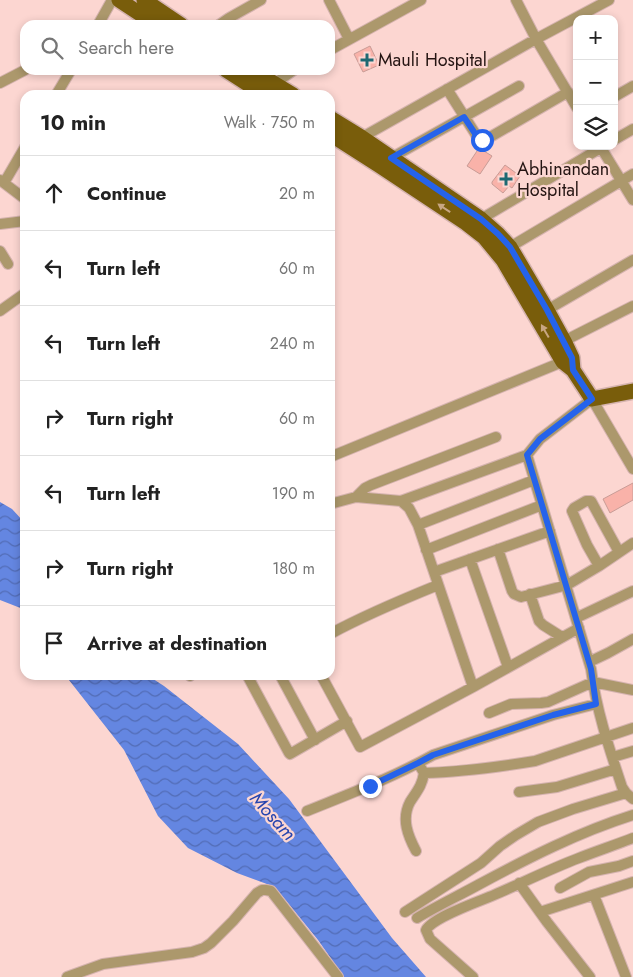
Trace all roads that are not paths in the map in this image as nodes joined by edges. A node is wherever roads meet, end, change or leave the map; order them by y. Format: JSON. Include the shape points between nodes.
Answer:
{"nodes":[{"id":1,"x":112,"y":0,"type":"edge"},
{"id":2,"x":119,"y":0,"type":"edge"},
{"id":3,"x":144,"y":0,"type":"edge"},
{"id":4,"x":261,"y":0,"type":"edge"},
{"id":5,"x":329,"y":0,"type":"edge"},
{"id":6,"x":421,"y":0,"type":"edge"},
{"id":7,"x":516,"y":0,"type":"edge"},
{"id":8,"x":609,"y":0,"type":"edge"},
{"id":9,"x":583,"y":15,"type":"edge"},
{"id":10,"x":101,"y":20,"type":"edge"},
{"id":11,"x":149,"y":20,"type":"edge"},
{"id":12,"x":174,"y":20,"type":"edge"},
{"id":13,"x":226,"y":20,"type":"edge"},
{"id":14,"x":573,"y":20,"type":"edge"},
{"id":15,"x":349,"y":39,"type":"junction"},
{"id":16,"x":536,"y":39,"type":"junction"},
{"id":17,"x":335,"y":47,"type":"edge"},
{"id":18,"x":20,"y":73,"type":"edge"},
{"id":19,"x":68,"y":75,"type":"edge"},
{"id":20,"x":236,"y":75,"type":"edge"},
{"id":21,"x":256,"y":75,"type":"edge"},
{"id":22,"x":288,"y":75,"type":"edge"},
{"id":23,"x":0,"y":83,"type":"edge"},
{"id":24,"x":518,"y":86,"type":"dead end"},
{"id":25,"x":633,"y":86,"type":"edge"},
{"id":26,"x":447,"y":89,"type":"junction"},
{"id":27,"x":59,"y":90,"type":"edge"},
{"id":28,"x":265,"y":90,"type":"edge"},
{"id":29,"x":266,"y":90,"type":"edge"},
{"id":30,"x":268,"y":90,"type":"edge"},
{"id":31,"x":568,"y":92,"type":"junction"},
{"id":32,"x":618,"y":92,"type":"edge"},
{"id":33,"x":575,"y":105,"type":"edge"},
{"id":34,"x":464,"y":117,"type":"junction"},
{"id":35,"x":335,"y":123,"type":"edge"},
{"id":36,"x":633,"y":129,"type":"edge"},
{"id":37,"x":335,"y":136,"type":"edge"},
{"id":38,"x":618,"y":138,"type":"edge"},
{"id":39,"x":355,"y":142,"type":"junction"},
{"id":40,"x":597,"y":150,"type":"edge"},
{"id":41,"x":604,"y":150,"type":"edge"},
{"id":42,"x":20,"y":155,"type":"edge"},
{"id":43,"x":391,"y":158,"type":"junction"},
{"id":44,"x":633,"y":174,"type":"edge"},
{"id":45,"x":622,"y":181,"type":"junction"},
{"id":46,"x":2,"y":182,"type":"edge"},
{"id":47,"x":20,"y":195,"type":"edge"},
{"id":48,"x":633,"y":200,"type":"edge"},
{"id":49,"x":20,"y":222,"type":"edge"},
{"id":50,"x":477,"y":223,"type":"junction"},
{"id":51,"x":0,"y":224,"type":"edge"},
{"id":52,"x":510,"y":247,"type":"junction"},
{"id":53,"x":0,"y":251,"type":"edge"},
{"id":54,"x":633,"y":260,"type":"edge"},
{"id":55,"x":8,"y":264,"type":"dead end"},
{"id":56,"x":20,"y":297,"type":"edge"},
{"id":57,"x":633,"y":306,"type":"edge"},
{"id":58,"x":547,"y":310,"type":"junction"},
{"id":59,"x":0,"y":311,"type":"edge"},
{"id":60,"x":564,"y":341,"type":"junction"},
{"id":61,"x":570,"y":364,"type":"junction"},
{"id":62,"x":633,"y":392,"type":"edge"},
{"id":63,"x":592,"y":399,"type":"junction"},
{"id":64,"x":496,"y":438,"type":"dead end"},
{"id":65,"x":335,"y":455,"type":"edge"},
{"id":66,"x":527,"y":455,"type":"junction"},
{"id":67,"x":633,"y":469,"type":"edge"},
{"id":68,"x":534,"y":480,"type":"junction"},
{"id":69,"x":356,"y":498,"type":"junction"},
{"id":70,"x":401,"y":501,"type":"junction"},
{"id":71,"x":335,"y":503,"type":"edge"},
{"id":72,"x":542,"y":505,"type":"junction"},
{"id":73,"x":418,"y":525,"type":"junction"},
{"id":74,"x":550,"y":530,"type":"junction"},
{"id":75,"x":633,"y":543,"type":"edge"},
{"id":76,"x":498,"y":549,"type":"junction"},
{"id":77,"x":426,"y":550,"type":"junction"},
{"id":78,"x":619,"y":552,"type":"junction"},
{"id":79,"x":470,"y":560,"type":"junction"},
{"id":80,"x":599,"y":566,"type":"junction"},
{"id":81,"x":434,"y":572,"type":"junction"},
{"id":82,"x":438,"y":585,"type":"junction"},
{"id":83,"x":567,"y":585,"type":"junction"},
{"id":84,"x":633,"y":591,"type":"edge"},
{"id":85,"x":530,"y":594,"type":"junction"},
{"id":86,"x":578,"y":623,"type":"junction"},
{"id":87,"x":335,"y":631,"type":"edge"},
{"id":88,"x":562,"y":637,"type":"junction"},
{"id":89,"x":633,"y":639,"type":"edge"},
{"id":90,"x":589,"y":662,"type":"junction"},
{"id":91,"x":508,"y":667,"type":"junction"},
{"id":92,"x":250,"y":680,"type":"edge"},
{"id":93,"x":283,"y":680,"type":"edge"},
{"id":94,"x":324,"y":680,"type":"edge"},
{"id":95,"x":593,"y":682,"type":"junction"},
{"id":96,"x":473,"y":687,"type":"junction"},
{"id":97,"x":633,"y":690,"type":"edge"},
{"id":98,"x":596,"y":704,"type":"junction"},
{"id":99,"x":489,"y":713,"type":"dead end"},
{"id":100,"x":346,"y":721,"type":"junction"},
{"id":101,"x":633,"y":728,"type":"edge"},
{"id":102,"x":606,"y":737,"type":"junction"},
{"id":103,"x":315,"y":740,"type":"junction"},
{"id":104,"x":633,"y":751,"type":"edge"},
{"id":105,"x":613,"y":757,"type":"junction"},
{"id":106,"x":418,"y":763,"type":"junction"},
{"id":107,"x":616,"y":769,"type":"junction"},
{"id":108,"x":424,"y":773,"type":"junction"},
{"id":109,"x":519,"y":792,"type":"dead end"},
{"id":110,"x":631,"y":797,"type":"edge"},
{"id":111,"x":307,"y":811,"type":"dead end"},
{"id":112,"x":633,"y":815,"type":"edge"},
{"id":113,"x":633,"y":838,"type":"edge"},
{"id":114,"x":416,"y":852,"type":"dead end"},
{"id":115,"x":633,"y":861,"type":"edge"},
{"id":116,"x":633,"y":882,"type":"edge"},
{"id":117,"x":519,"y":883,"type":"junction"},
{"id":118,"x":560,"y":888,"type":"dead end"},
{"id":119,"x":594,"y":896,"type":"junction"},
{"id":120,"x":405,"y":912,"type":"dead end"},
{"id":121,"x":540,"y":912,"type":"junction"},
{"id":122,"x":417,"y":918,"type":"dead end"},
{"id":123,"x":67,"y":977,"type":"edge"},
{"id":124,"x":338,"y":977,"type":"edge"},
{"id":125,"x":473,"y":977,"type":"edge"},
{"id":126,"x":590,"y":977,"type":"edge"},
{"id":127,"x":626,"y":977,"type":"edge"}],
"edges":[{"from":1,"to":10,"type":"street"},
{"from":2,"to":11,"type":"main road"},
{"from":3,"to":12,"type":"main road"},
{"from":4,"to":13,"type":"street"},
{"from":5,"to":15,"type":"street"},
{"from":6,"to":15,"type":"street"},
{"from":7,"to":16,"type":"street"},
{"from":8,"to":9,"type":"street"},
{"from":14,"to":16,"type":"street"},
{"from":15,"to":17,"type":"street"},
{"from":16,"to":26,"type":"street"},
{"from":16,"to":31,"type":"street"},
{"from":18,"to":23,"type":"street"},
{"from":19,"to":27,"type":"street"},
{"from":20,"to":28,"type":"main road"},
{"from":21,"to":29,"type":"main road"},
{"from":22,"to":30,"type":"street"},
{"from":24,"to":34,"type":"street"},
{"from":25,"to":32,"type":"street"},
{"from":26,"to":34,"type":"street"},
{"from":26,"to":39,"type":"street"},
{"from":31,"to":33,"type":"street"},
{"from":31,"to":34,"type":"street","via":[[485,140],[478,138]]},
{"from":34,"to":43,"type":"street"},
{"from":35,"to":39,"type":"main road"},
{"from":36,"to":38,"type":"street"},
{"from":37,"to":39,"type":"main road"},
{"from":39,"to":43,"type":"main road"},
{"from":50,"to":39,"type":"main road","one_way":true},
{"from":40,"to":50,"type":"street"},
{"from":41,"to":45,"type":"street"},
{"from":42,"to":46,"type":"street"},
{"from":43,"to":50,"type":"main road"},
{"from":44,"to":45,"type":"street"},
{"from":45,"to":48,"type":"street"},
{"from":45,"to":52,"type":"street"},
{"from":46,"to":47,"type":"street"},
{"from":49,"to":51,"type":"street"},
{"from":50,"to":52,"type":"main road","via":[[498,234]]},
{"from":61,"to":50,"type":"main road","one_way":true},
{"from":52,"to":58,"type":"main road"},
{"from":53,"to":55,"type":"street"},
{"from":54,"to":58,"type":"street"},
{"from":56,"to":59,"type":"street"},
{"from":57,"to":60,"type":"street"},
{"from":58,"to":60,"type":"main road"},
{"from":60,"to":61,"type":"main road"},
{"from":61,"to":63,"type":"main road"},
{"from":61,"to":65,"type":"street"},
{"from":62,"to":63,"type":"main road"},
{"from":63,"to":66,"type":"street","via":[[540,439]]},
{"from":63,"to":67,"type":"street"},
{"from":64,"to":69,"type":"street","via":[[371,484]]},
{"from":66,"to":68,"type":"street"},
{"from":66,"to":70,"type":"street"},
{"from":68,"to":72,"type":"street"},
{"from":68,"to":73,"type":"street"},
{"from":69,"to":70,"type":"street"},
{"from":69,"to":71,"type":"street"},
{"from":70,"to":73,"type":"street"},
{"from":72,"to":74,"type":"street"},
{"from":72,"to":77,"type":"street"},
{"from":73,"to":77,"type":"street"},
{"from":74,"to":76,"type":"street"},
{"from":74,"to":83,"type":"street"},
{"from":75,"to":78,"type":"street"},
{"from":76,"to":79,"type":"street"},
{"from":76,"to":85,"type":"street","via":[[514,594],[521,597]]},
{"from":77,"to":81,"type":"street"},
{"from":78,"to":80,"type":"street"},
{"from":78,"to":80,"type":"street","via":[[591,501],[574,508],[572,511]]},
{"from":79,"to":81,"type":"street"},
{"from":79,"to":91,"type":"street"},
{"from":80,"to":83,"type":"street"},
{"from":81,"to":82,"type":"street"},
{"from":82,"to":87,"type":"street"},
{"from":82,"to":96,"type":"street"},
{"from":83,"to":85,"type":"street"},
{"from":83,"to":86,"type":"street"},
{"from":84,"to":86,"type":"street"},
{"from":85,"to":88,"type":"street","via":[[539,621]]},
{"from":86,"to":88,"type":"street"},
{"from":86,"to":90,"type":"street"},
{"from":88,"to":91,"type":"street"},
{"from":89,"to":90,"type":"street"},
{"from":90,"to":95,"type":"street"},
{"from":91,"to":96,"type":"street"},
{"from":92,"to":103,"type":"street","via":[[289,753]]},
{"from":93,"to":103,"type":"street"},
{"from":94,"to":100,"type":"street"},
{"from":95,"to":97,"type":"street"},
{"from":95,"to":98,"type":"street"},
{"from":95,"to":99,"type":"street","via":[[548,702],[511,704]]},
{"from":96,"to":100,"type":"street","via":[[360,747]]},
{"from":98,"to":102,"type":"street"},
{"from":98,"to":106,"type":"street","via":[[493,734]]},
{"from":100,"to":103,"type":"street"},
{"from":101,"to":102,"type":"street"},
{"from":102,"to":105,"type":"street"},
{"from":102,"to":108,"type":"street","via":[[535,761],[486,769]]},
{"from":104,"to":105,"type":"street"},
{"from":105,"to":107,"type":"street"},
{"from":106,"to":108,"type":"street"},
{"from":106,"to":111,"type":"street"},
{"from":107,"to":109,"type":"street","via":[[557,787]]},
{"from":107,"to":110,"type":"street"},
{"from":108,"to":114,"type":"street","via":[[421,786],[406,813],[407,830]]},
{"from":110,"to":120,"type":"street","via":[[573,809],[538,822]]},
{"from":112,"to":122,"type":"street","via":[[518,862]]},
{"from":113,"to":117,"type":"street"},
{"from":115,"to":118,"type":"street","via":[[589,872]]},
{"from":116,"to":119,"type":"street"},
{"from":117,"to":121,"type":"street"},
{"from":117,"to":125,"type":"street","via":[[443,917],[426,930],[430,939]]},
{"from":119,"to":121,"type":"street"},
{"from":119,"to":127,"type":"street"},
{"from":121,"to":126,"type":"street"},
{"from":123,"to":124,"type":"street","via":[[103,964],[204,948],[233,921],[257,892],[266,890],[271,891]]}]}
